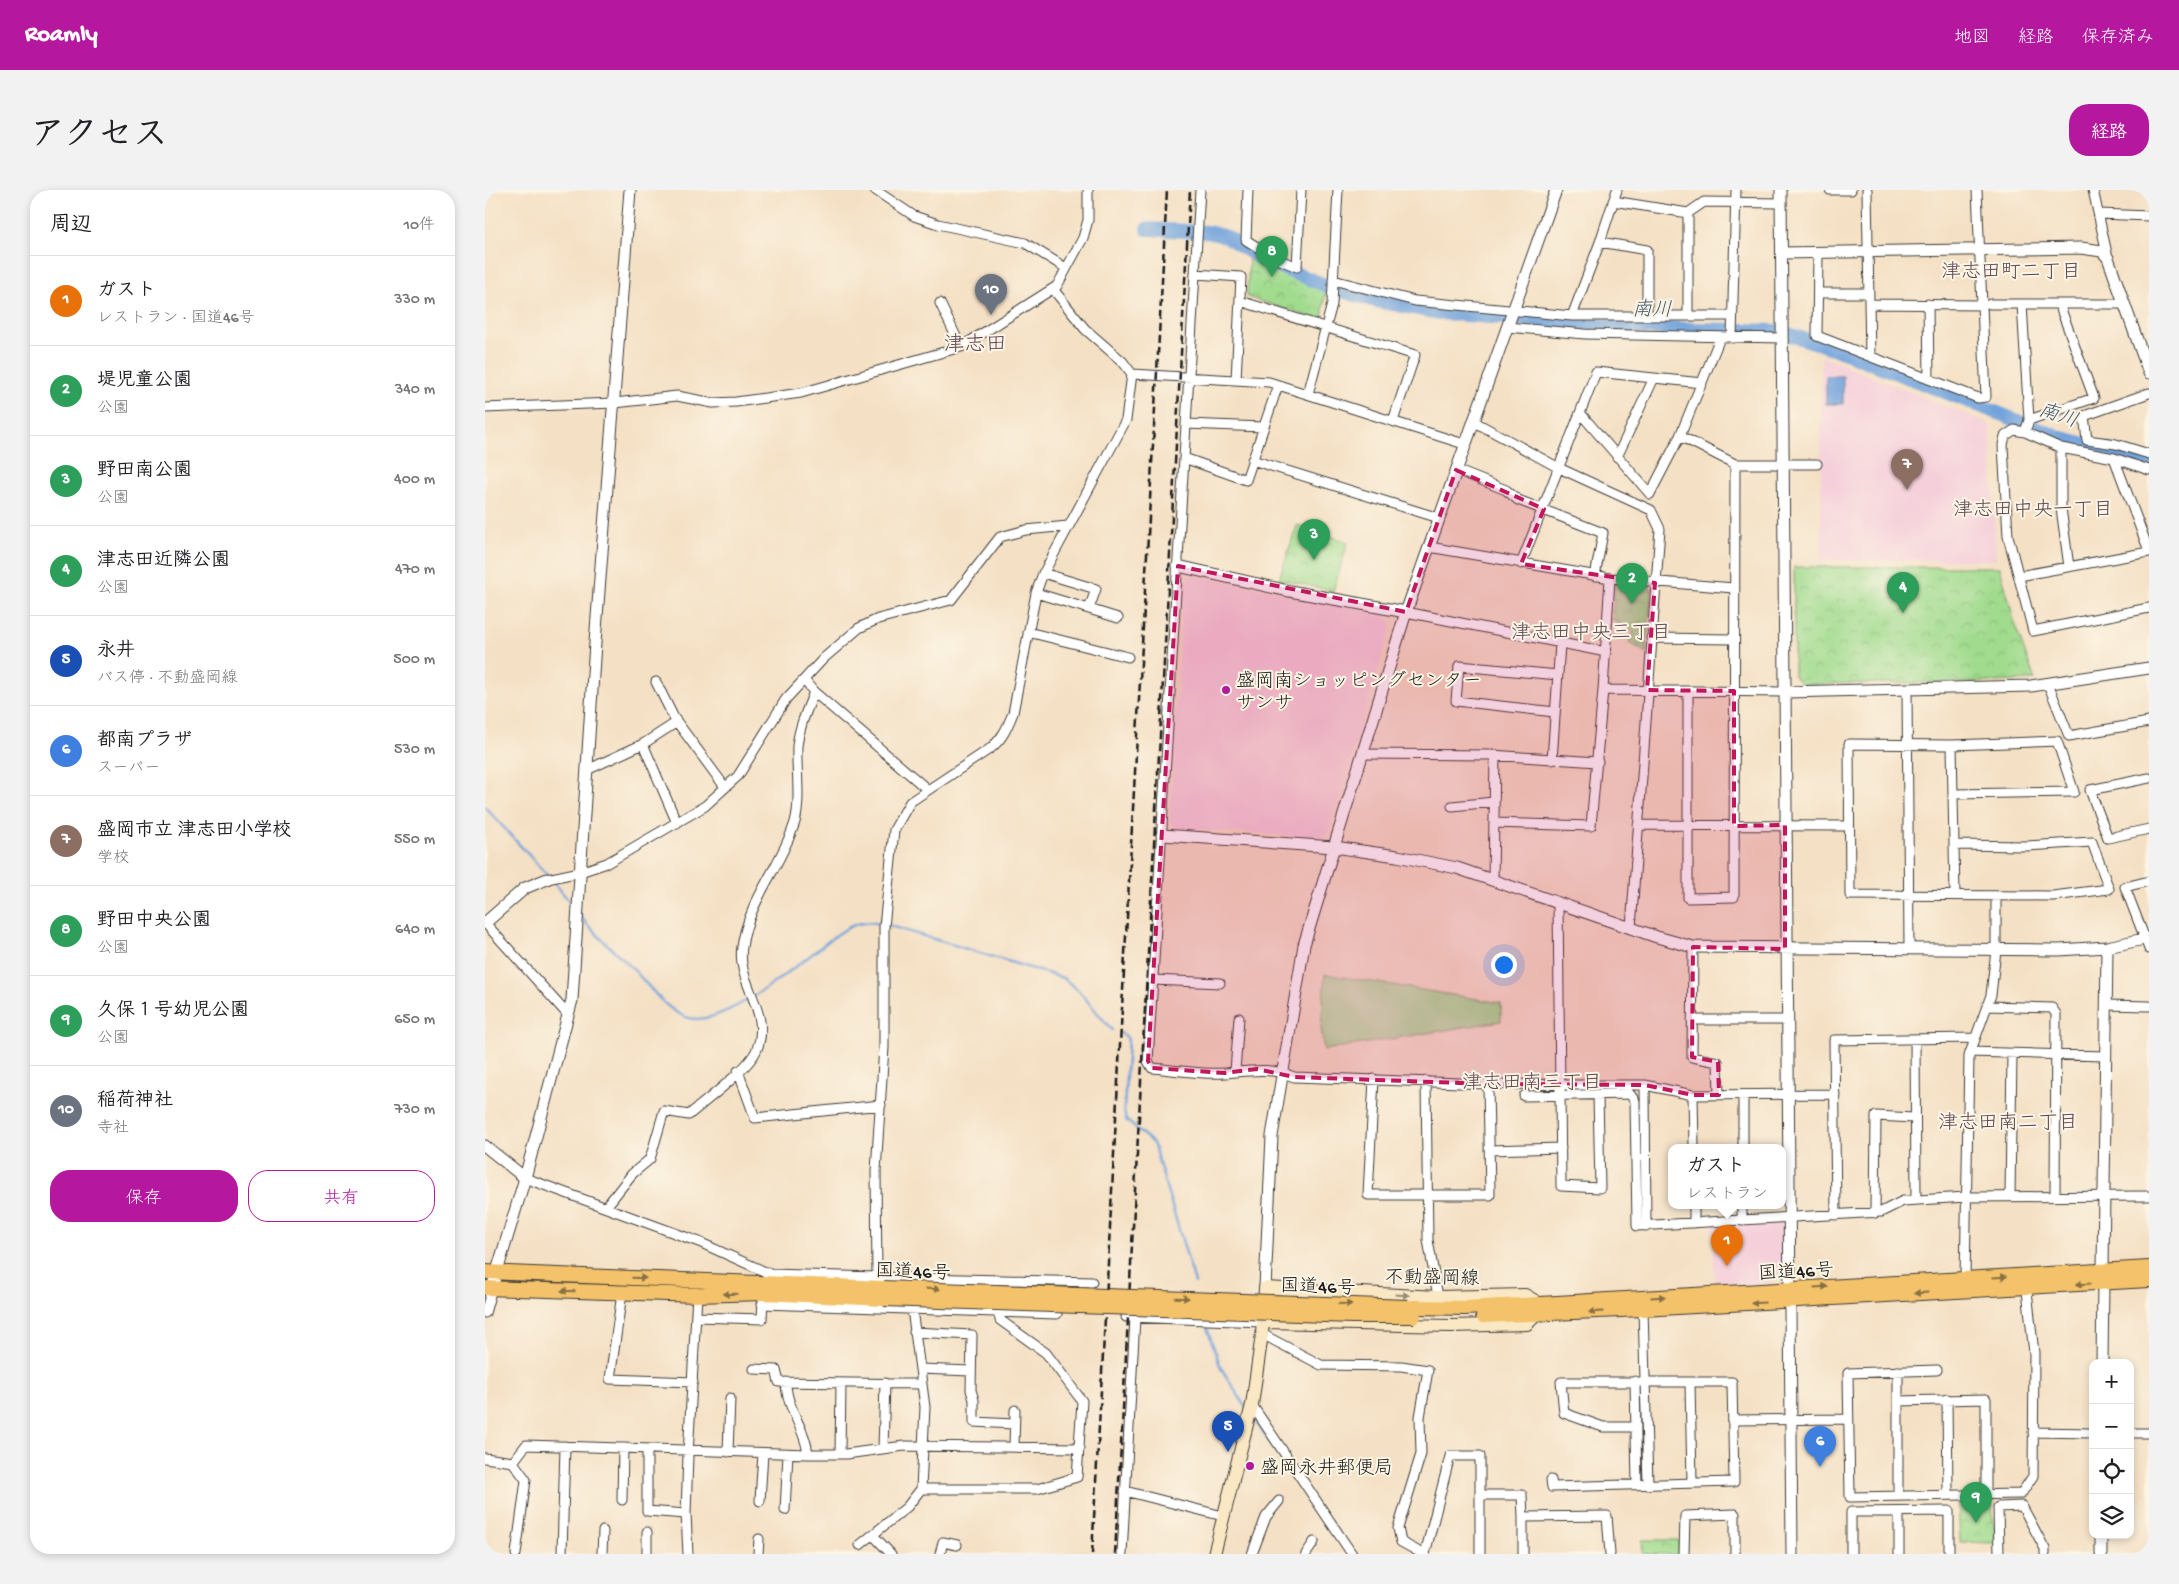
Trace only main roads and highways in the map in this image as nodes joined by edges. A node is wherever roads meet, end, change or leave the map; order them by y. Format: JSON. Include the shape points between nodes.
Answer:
{"nodes":[{"id":1,"x":2149,"y":1268,"type":"edge"},
{"id":2,"x":491,"y":1273,"type":"edge"},
{"id":3,"x":2103,"y":1277,"type":"junction"},
{"id":4,"x":2149,"y":1280,"type":"edge"},
{"id":5,"x":2026,"y":1281,"type":"junction"},
{"id":6,"x":489,"y":1288,"type":"edge"},
{"id":7,"x":764,"y":1293,"type":"junction"},
{"id":8,"x":1791,"y":1295,"type":"junction"},
{"id":9,"x":1538,"y":1309,"type":"junction"},
{"id":10,"x":1263,"y":1328,"type":"junction"},
{"id":11,"x":1214,"y":1554,"type":"edge"}],
"edges":[{"from":1,"to":3,"type":"highway","name":"国道46号"},
{"from":2,"to":7,"type":"highway","name":"国道46号","one_way":true},
{"from":3,"to":4,"type":"highway","name":"国道46号"},
{"from":3,"to":5,"type":"highway","name":"国道46号"},
{"from":5,"to":8,"type":"highway","name":"国道46号","one_way":true},
{"from":8,"to":5,"type":"highway","name":"国道46号","one_way":true,"via":[[1965,1279]]},
{"from":7,"to":6,"type":"highway","name":"国道46号","one_way":true,"via":[[697,1295]]},
{"from":7,"to":9,"type":"highway","name":"国道46号","bridge":true,"via":[[882,1288],[1352,1316]]},
{"from":9,"to":8,"type":"highway","name":"国道46号","one_way":true},
{"from":8,"to":9,"type":"highway","name":"国道46号","one_way":true,"via":[[1643,1309]]},
{"from":9,"to":10,"type":"main road","via":[[1527,1324]]},
{"from":10,"to":9,"type":"main road","name":"不動盛岡線","one_way":true,"via":[[1265,1288],[1438,1297],[1525,1295]]},
{"from":10,"to":11,"type":"main road","via":[[1251,1411]]}]}
